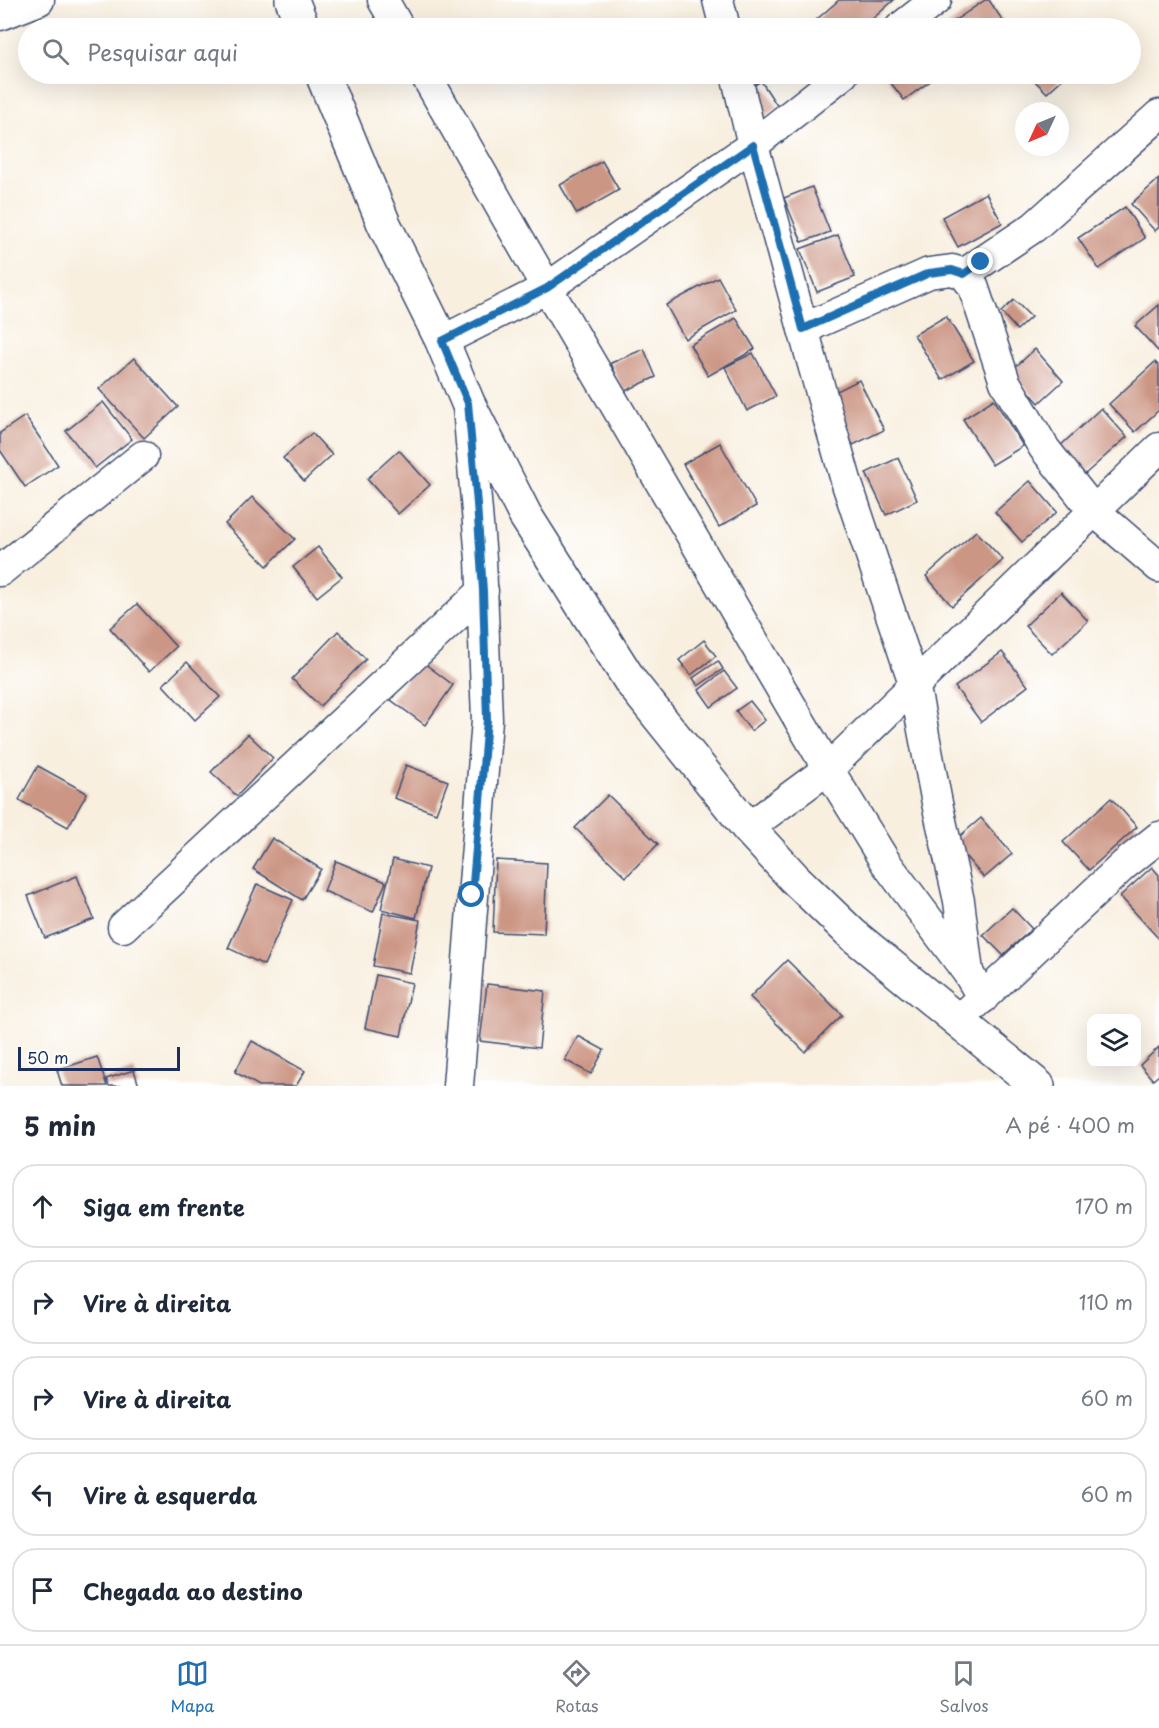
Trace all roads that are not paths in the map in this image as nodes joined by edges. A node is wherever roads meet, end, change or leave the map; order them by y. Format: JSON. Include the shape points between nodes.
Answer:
{"nodes":[{"id":1,"x":39,"y":0,"type":"edge"},
{"id":2,"x":292,"y":0,"type":"edge"},
{"id":3,"x":383,"y":0,"type":"edge"},
{"id":4,"x":718,"y":0,"type":"edge"},
{"id":5,"x":936,"y":0,"type":"edge"},
{"id":6,"x":0,"y":15,"type":"edge"},
{"id":7,"x":299,"y":18,"type":"edge"},
{"id":8,"x":393,"y":18,"type":"edge"},
{"id":9,"x":722,"y":18,"type":"edge"},
{"id":10,"x":913,"y":18,"type":"edge"},
{"id":11,"x":326,"y":84,"type":"edge"},
{"id":12,"x":431,"y":84,"type":"edge"},
{"id":13,"x":738,"y":84,"type":"edge"},
{"id":14,"x":830,"y":84,"type":"edge"},
{"id":15,"x":1159,"y":116,"type":"edge"},
{"id":16,"x":753,"y":145,"type":"junction"},
{"id":17,"x":964,"y":274,"type":"junction"},
{"id":18,"x":547,"y":288,"type":"junction"},
{"id":19,"x":803,"y":329,"type":"junction"},
{"id":20,"x":442,"y":341,"type":"junction"},
{"id":21,"x":468,"y":403,"type":"junction"},
{"id":22,"x":1159,"y":448,"type":"edge"},
{"id":23,"x":143,"y":456,"type":"dead end"},
{"id":24,"x":1094,"y":510,"type":"junction"},
{"id":25,"x":1159,"y":567,"type":"edge"},
{"id":26,"x":0,"y":571,"type":"edge"},
{"id":27,"x":483,"y":591,"type":"junction"},
{"id":28,"x":915,"y":683,"type":"junction"},
{"id":29,"x":828,"y":769,"type":"junction"},
{"id":30,"x":747,"y":828,"type":"junction"},
{"id":31,"x":1159,"y":837,"type":"edge"},
{"id":32,"x":123,"y":927,"type":"dead end"},
{"id":33,"x":975,"y":985,"type":"junction"},
{"id":34,"x":957,"y":1022,"type":"junction"},
{"id":35,"x":458,"y":1086,"type":"edge"},
{"id":36,"x":1038,"y":1086,"type":"edge"}],
"edges":[{"from":1,"to":6,"type":"street"},
{"from":2,"to":7,"type":"main road"},
{"from":3,"to":8,"type":"street"},
{"from":4,"to":9,"type":"street"},
{"from":5,"to":10,"type":"street"},
{"from":11,"to":20,"type":"main road","via":[[384,224]]},
{"from":12,"to":18,"type":"street"},
{"from":13,"to":16,"type":"street"},
{"from":14,"to":16,"type":"street"},
{"from":15,"to":17,"type":"street","via":[[1034,226]]},
{"from":16,"to":18,"type":"street"},
{"from":16,"to":19,"type":"street"},
{"from":17,"to":19,"type":"street","via":[[952,270],[929,273]]},
{"from":17,"to":24,"type":"street","via":[[973,286],[1005,382],[1044,448]]},
{"from":18,"to":20,"type":"street"},
{"from":18,"to":29,"type":"street"},
{"from":19,"to":28,"type":"street","via":[[847,484]]},
{"from":20,"to":21,"type":"main road"},
{"from":21,"to":27,"type":"street"},
{"from":21,"to":30,"type":"main road","via":[[525,515],[631,681]]},
{"from":22,"to":24,"type":"street"},
{"from":23,"to":26,"type":"street"},
{"from":24,"to":25,"type":"street"},
{"from":24,"to":28,"type":"street"},
{"from":27,"to":32,"type":"street"},
{"from":27,"to":35,"type":"street","via":[[487,720]]},
{"from":28,"to":29,"type":"street"},
{"from":28,"to":33,"type":"street"},
{"from":29,"to":30,"type":"street"},
{"from":29,"to":33,"type":"street","via":[[886,863]]},
{"from":30,"to":34,"type":"main road","via":[[853,935]]},
{"from":31,"to":33,"type":"street"},
{"from":33,"to":34,"type":"street"},
{"from":34,"to":36,"type":"main road"}]}
